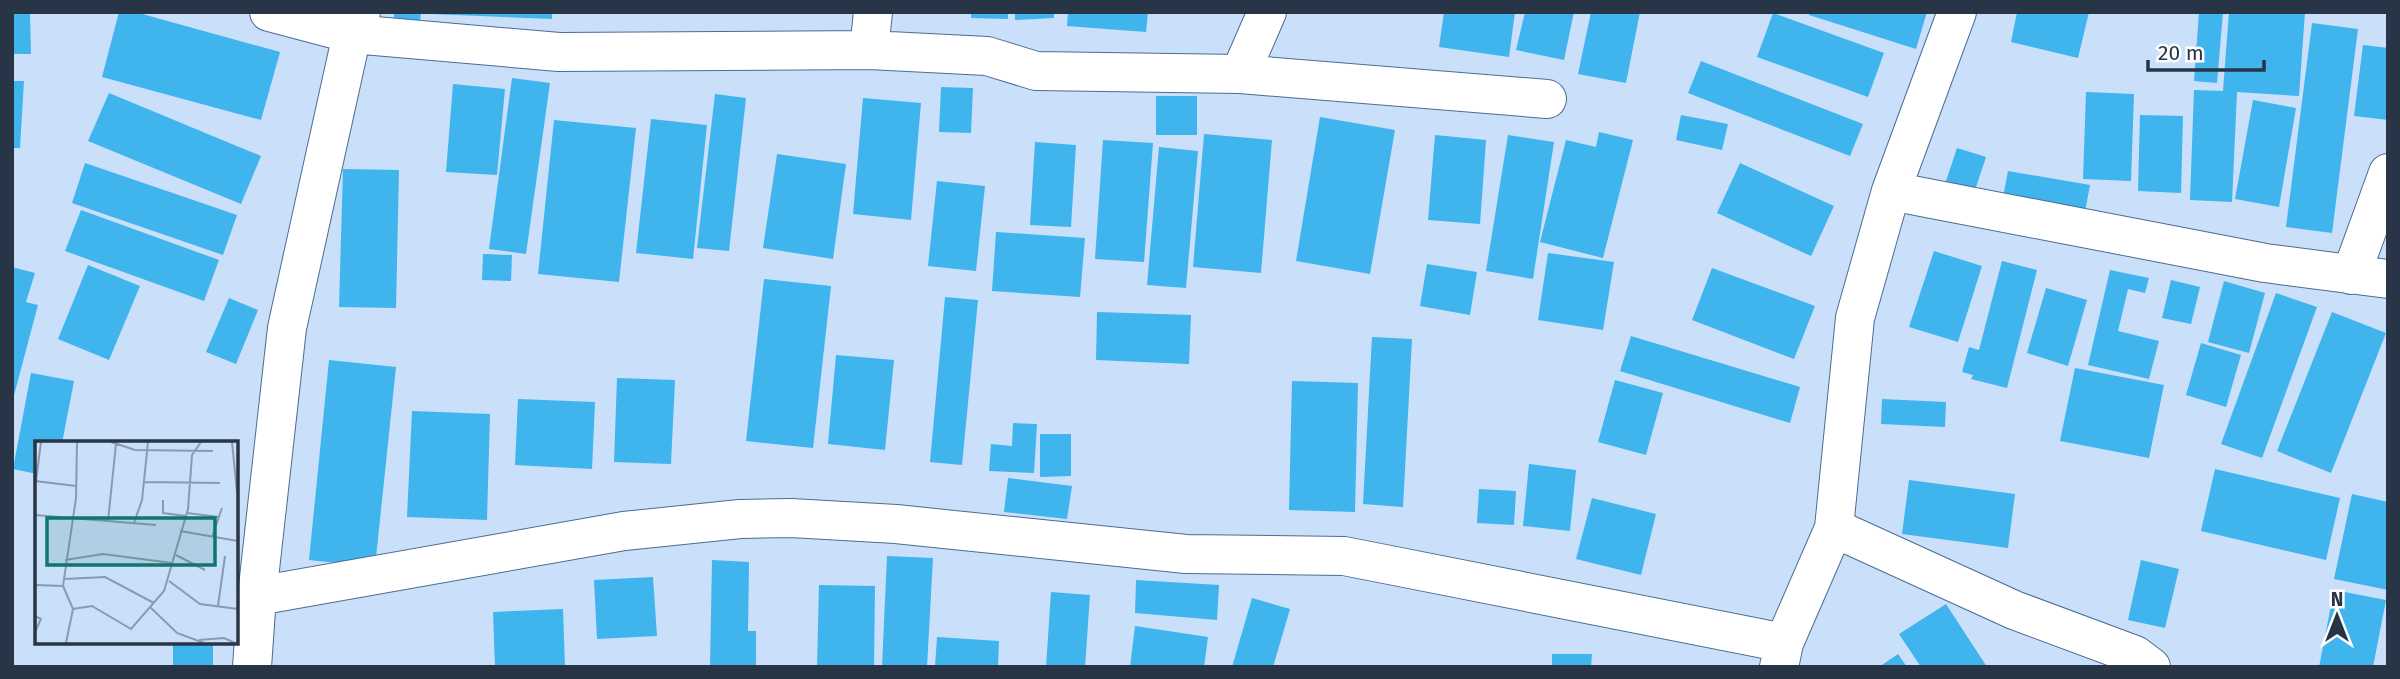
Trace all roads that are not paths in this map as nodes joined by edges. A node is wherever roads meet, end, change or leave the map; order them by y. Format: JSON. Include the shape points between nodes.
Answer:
{"nodes":[{"id":1,"x":269,"y":12,"type":"edge"},
{"id":2,"x":873,"y":12,"type":"edge"},
{"id":3,"x":1267,"y":12,"type":"edge"},
{"id":4,"x":1957,"y":12,"type":"edge"},
{"id":5,"x":357,"y":23,"type":"edge"},
{"id":6,"x":870,"y":50,"type":"junction"},
{"id":7,"x":1240,"y":74,"type":"junction"},
{"id":8,"x":1547,"y":99,"type":"dead end"},
{"id":9,"x":2388,"y":173,"type":"edge"},
{"id":10,"x":1891,"y":191,"type":"junction"},
{"id":11,"x":2369,"y":277,"type":"edge"},
{"id":12,"x":1834,"y":528,"type":"junction"},
{"id":13,"x":257,"y":596,"type":"junction"},
{"id":14,"x":1782,"y":655,"type":"edge"},
{"id":15,"x":252,"y":667,"type":"edge"},
{"id":16,"x":2151,"y":667,"type":"edge"}],
"edges":[{"from":1,"to":5,"type":"street"},
{"from":2,"to":6,"type":"street"},
{"from":3,"to":7,"type":"street"},
{"from":4,"to":10,"type":"street"},
{"from":5,"to":6,"type":"street","via":[[559,52]]},
{"from":5,"to":13,"type":"street","via":[[287,328]]},
{"from":6,"to":7,"type":"street","via":[[987,56],[1036,71]]},
{"from":7,"to":8,"type":"street"},
{"from":9,"to":11,"type":"street"},
{"from":10,"to":11,"type":"street","via":[[2265,263]]},
{"from":10,"to":12,"type":"street","via":[[1855,318]]},
{"from":12,"to":14,"type":"street"},
{"from":12,"to":16,"type":"street","via":[[2014,610],[2135,655]]},
{"from":13,"to":14,"type":"street","via":[[624,531],[791,518],[896,524],[1186,554],[1344,556]]},
{"from":13,"to":15,"type":"street"}]}
